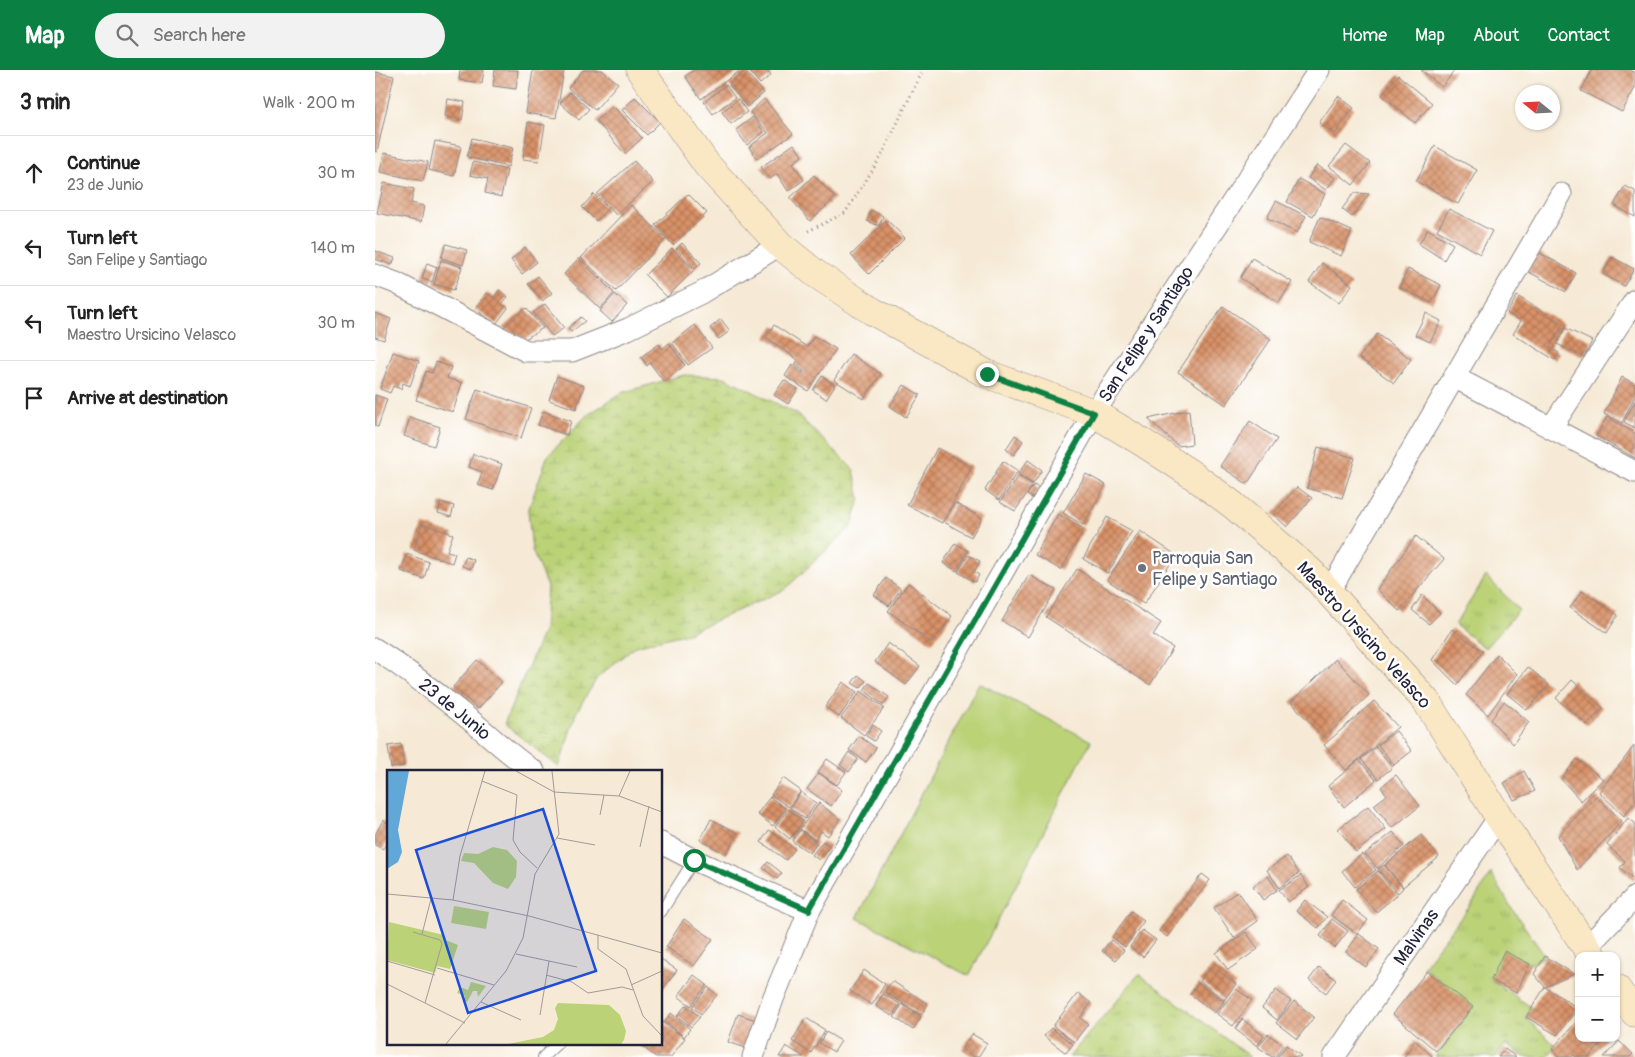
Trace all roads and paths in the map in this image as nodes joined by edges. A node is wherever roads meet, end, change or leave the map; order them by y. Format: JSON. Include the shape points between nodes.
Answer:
{"nodes":[{"id":1,"x":640,"y":70,"type":"edge"},
{"id":2,"x":923,"y":70,"type":"edge"},
{"id":3,"x":1319,"y":70,"type":"edge"},
{"id":4,"x":1561,"y":194,"type":"dead end"},
{"id":5,"x":780,"y":245,"type":"junction"},
{"id":6,"x":375,"y":275,"type":"edge"},
{"id":7,"x":1635,"y":300,"type":"edge"},
{"id":8,"x":1454,"y":377,"type":"junction"},
{"id":9,"x":1094,"y":413,"type":"junction"},
{"id":10,"x":1551,"y":428,"type":"junction"},
{"id":11,"x":1635,"y":472,"type":"edge"},
{"id":12,"x":1329,"y":592,"type":"junction"},
{"id":13,"x":375,"y":649,"type":"edge"},
{"id":14,"x":532,"y":770,"type":"edge"},
{"id":15,"x":1499,"y":817,"type":"junction"},
{"id":16,"x":663,"y":844,"type":"edge"},
{"id":17,"x":694,"y":860,"type":"junction"},
{"id":18,"x":1635,"y":897,"type":"edge"},
{"id":19,"x":663,"y":909,"type":"edge"},
{"id":20,"x":809,"y":910,"type":"junction"},
{"id":21,"x":1589,"y":952,"type":"edge"},
{"id":22,"x":1620,"y":993,"type":"edge"},
{"id":23,"x":1635,"y":1013,"type":"edge"},
{"id":24,"x":557,"y":1044,"type":"edge"},
{"id":25,"x":543,"y":1057,"type":"edge"},
{"id":26,"x":753,"y":1057,"type":"edge"},
{"id":27,"x":1334,"y":1057,"type":"edge"}],
"edges":[{"from":1,"to":5,"type":"street","name":"Maestro Ursicino Velasco","via":[[707,165]]},
{"from":2,"to":5,"type":"path","via":[[881,158],[845,213]]},
{"from":3,"to":9,"type":"street","name":"San Felipe y Santiago"},
{"from":4,"to":8,"type":"street"},
{"from":5,"to":6,"type":"street","via":[[701,293],[628,329],[572,351],[526,351]]},
{"from":5,"to":9,"type":"street","name":"Maestro Ursicino Velasco","via":[[816,274],[872,311],[987,374]]},
{"from":7,"to":10,"type":"street"},
{"from":8,"to":10,"type":"street"},
{"from":8,"to":12,"type":"street"},
{"from":9,"to":12,"type":"street","name":"Maestro Ursicino Velasco","via":[[1191,474],[1233,505],[1311,572]]},
{"from":9,"to":20,"type":"street","name":"San Felipe y Santiago"},
{"from":10,"to":11,"type":"street"},
{"from":12,"to":15,"type":"street","name":"Maestro Ursicino Velasco","via":[[1427,701]]},
{"from":13,"to":14,"type":"street","name":"23 de Junio","via":[[403,667]]},
{"from":15,"to":21,"type":"street","name":"Maestro Ursicino Velasco"},
{"from":15,"to":27,"type":"street","name":"Malvinas"},
{"from":16,"to":17,"type":"street"},
{"from":17,"to":19,"type":"lane"},
{"from":17,"to":20,"type":"street"},
{"from":18,"to":21,"type":"street"},
{"from":20,"to":26,"type":"street","name":"San Felipe y Santiago"},
{"from":22,"to":23,"type":"street"},
{"from":24,"to":25,"type":"lane"}]}
